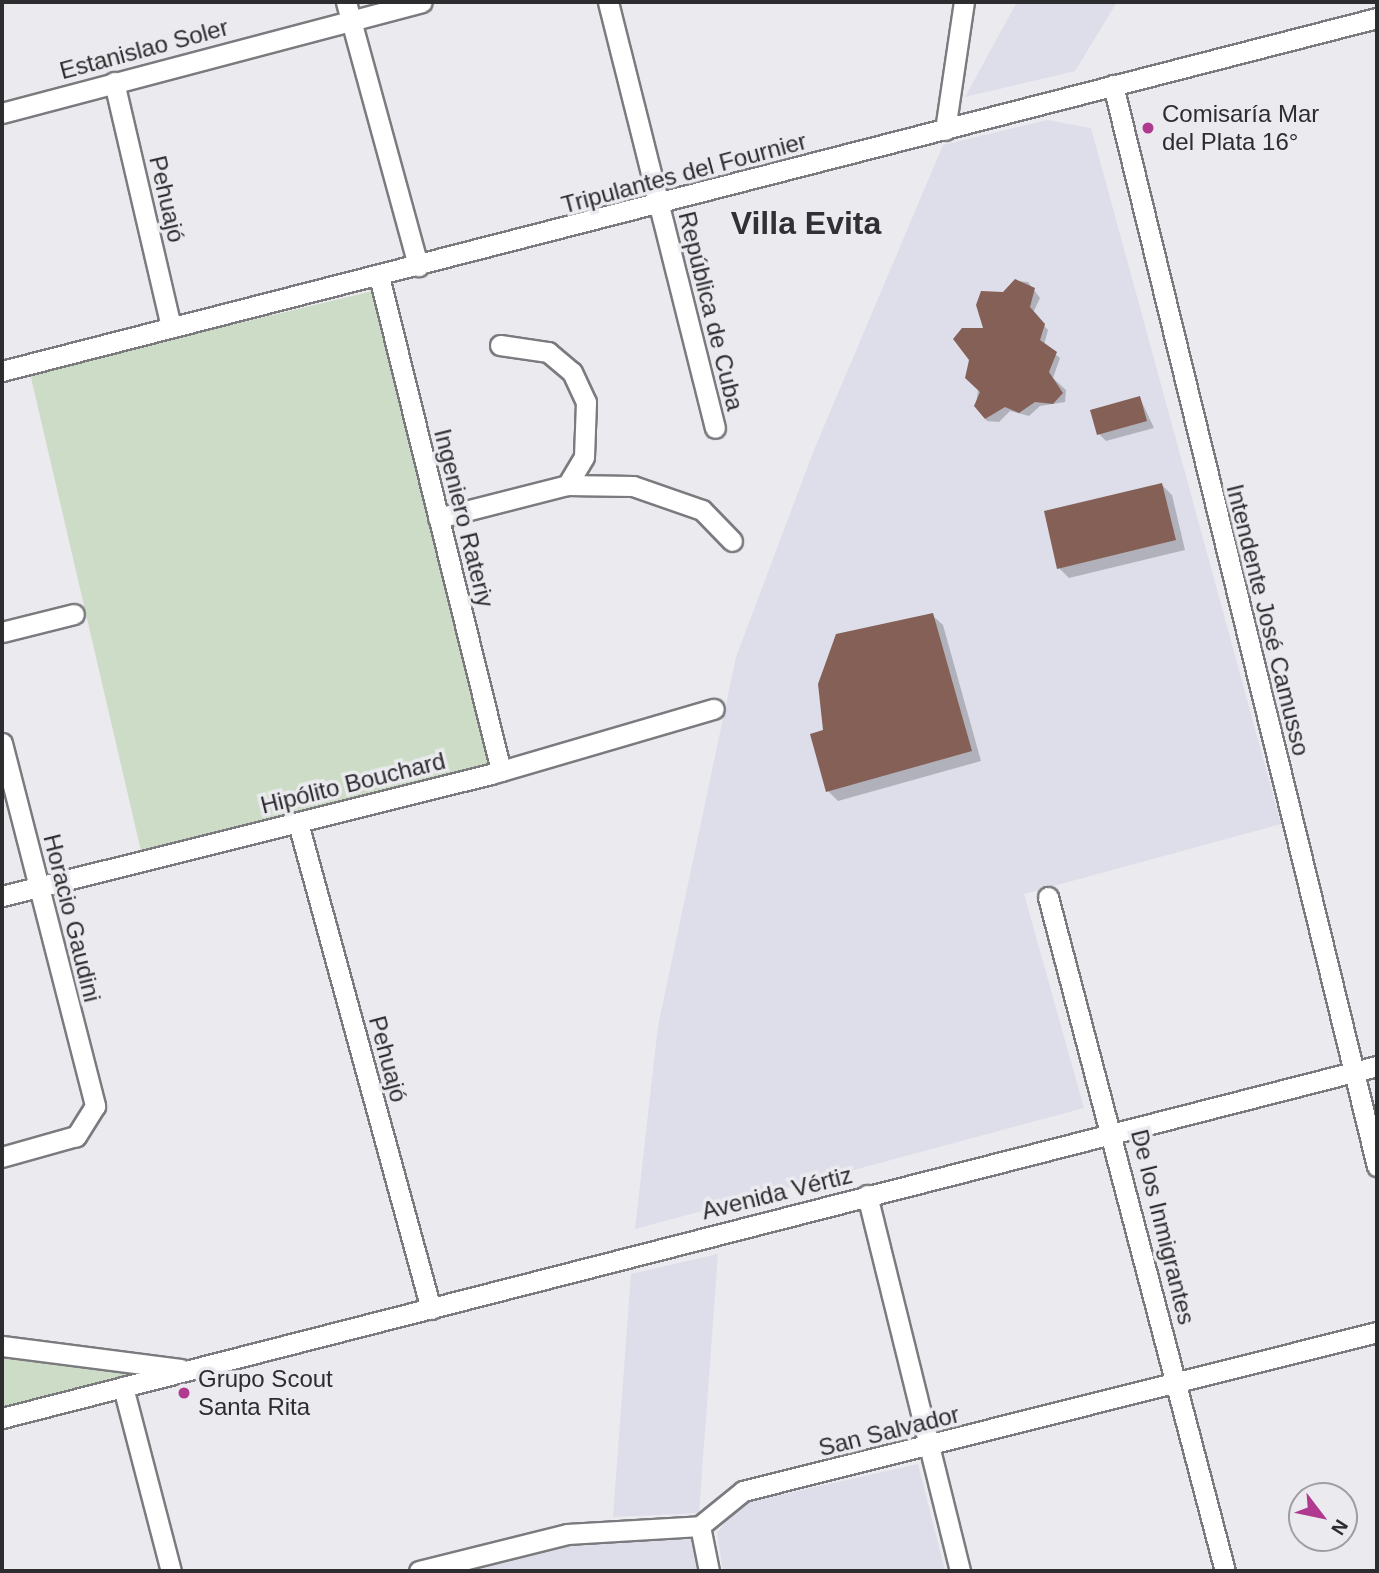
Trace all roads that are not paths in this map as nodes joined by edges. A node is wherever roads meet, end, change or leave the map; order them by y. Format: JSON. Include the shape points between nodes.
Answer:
{"nodes":[{"id":1,"x":422,"y":2,"type":"edge"},
{"id":2,"x":608,"y":2,"type":"edge"},
{"id":3,"x":964,"y":2,"type":"edge"},
{"id":4,"x":348,"y":10,"type":"edge"},
{"id":5,"x":1377,"y":18,"type":"edge"},
{"id":6,"x":114,"y":82,"type":"junction"},
{"id":7,"x":1113,"y":85,"type":"junction"},
{"id":8,"x":2,"y":113,"type":"edge"},
{"id":9,"x":946,"y":130,"type":"junction"},
{"id":10,"x":660,"y":206,"type":"junction"},
{"id":11,"x":418,"y":266,"type":"junction"},
{"id":12,"x":379,"y":276,"type":"junction"},
{"id":13,"x":171,"y":327,"type":"junction"},
{"id":14,"x":500,"y":345,"type":"dead end"},
{"id":15,"x":2,"y":371,"type":"edge"},
{"id":16,"x":715,"y":428,"type":"dead end"},
{"id":17,"x":567,"y":485,"type":"junction"},
{"id":18,"x":438,"y":518,"type":"junction"},
{"id":19,"x":732,"y":541,"type":"dead end"},
{"id":20,"x":74,"y":614,"type":"dead end"},
{"id":21,"x":2,"y":632,"type":"edge"},
{"id":22,"x":714,"y":709,"type":"dead end"},
{"id":23,"x":2,"y":743,"type":"edge"},
{"id":24,"x":501,"y":771,"type":"junction"},
{"id":25,"x":298,"y":823,"type":"junction"},
{"id":26,"x":38,"y":887,"type":"junction"},
{"id":27,"x":2,"y":896,"type":"edge"},
{"id":28,"x":1048,"y":897,"type":"dead end"},
{"id":29,"x":1377,"y":1066,"type":"edge"},
{"id":30,"x":1353,"y":1072,"type":"junction"},
{"id":31,"x":1114,"y":1132,"type":"junction"},
{"id":32,"x":2,"y":1157,"type":"edge"},
{"id":33,"x":1377,"y":1166,"type":"edge"},
{"id":34,"x":867,"y":1195,"type":"junction"},
{"id":35,"x":431,"y":1309,"type":"junction"},
{"id":36,"x":1377,"y":1332,"type":"edge"},
{"id":37,"x":2,"y":1346,"type":"edge"},
{"id":38,"x":189,"y":1370,"type":"junction"},
{"id":39,"x":1177,"y":1382,"type":"junction"},
{"id":40,"x":123,"y":1387,"type":"junction"},
{"id":41,"x":2,"y":1418,"type":"edge"},
{"id":42,"x":930,"y":1448,"type":"junction"},
{"id":43,"x":700,"y":1526,"type":"junction"},
{"id":44,"x":171,"y":1571,"type":"edge"},
{"id":45,"x":419,"y":1571,"type":"edge"},
{"id":46,"x":709,"y":1571,"type":"edge"},
{"id":47,"x":960,"y":1571,"type":"edge"},
{"id":48,"x":1225,"y":1571,"type":"edge"}],
"edges":[{"from":1,"to":4,"type":"street","name":"Estanislao Soler"},
{"from":2,"to":10,"type":"street","name":"República de Cuba"},
{"from":3,"to":9,"type":"street"},
{"from":4,"to":6,"type":"street","name":"Estanislao Soler"},
{"from":4,"to":11,"type":"street"},
{"from":5,"to":7,"type":"street","name":"Tripulantes del Fournier"},
{"from":6,"to":8,"type":"street","name":"Estanislao Soler"},
{"from":6,"to":13,"type":"street","name":"Pehuajó"},
{"from":7,"to":9,"type":"street","name":"Tripulantes del Fournier"},
{"from":7,"to":30,"type":"street","name":"Intendente José Camusso"},
{"from":9,"to":10,"type":"street","name":"Tripulantes del Fournier"},
{"from":10,"to":11,"type":"street","name":"Tripulantes del Fournier"},
{"from":10,"to":16,"type":"street","name":"República de Cuba"},
{"from":11,"to":12,"type":"street","name":"Tripulantes del Fournier"},
{"from":12,"to":13,"type":"street","name":"Tripulantes del Fournier"},
{"from":12,"to":18,"type":"street","name":"Ingeniero Rateriy"},
{"from":13,"to":15,"type":"street","name":"Tripulantes del Fournier"},
{"from":14,"to":17,"type":"street","via":[[548,352],[572,372],[586,401],[584,457]]},
{"from":17,"to":18,"type":"street"},
{"from":17,"to":19,"type":"street","via":[[662,492],[702,510]]},
{"from":18,"to":24,"type":"street","name":"Ingeniero Rateriy"},
{"from":20,"to":21,"type":"street"},
{"from":22,"to":24,"type":"street","name":"Hipólito Bouchard"},
{"from":23,"to":26,"type":"street","name":"Horacio Gaudini"},
{"from":24,"to":25,"type":"street","name":"Hipólito Bouchard"},
{"from":25,"to":26,"type":"street","name":"Hipólito Bouchard"},
{"from":25,"to":35,"type":"street","name":"Pehuajó"},
{"from":26,"to":27,"type":"street","name":"Hipólito Bouchard"},
{"from":26,"to":32,"type":"street","name":"Horacio Gaudini","via":[[95,1106],[76,1136]]},
{"from":28,"to":31,"type":"street","name":"De los Inmigrantes"},
{"from":29,"to":30,"type":"street","name":"Avenida Vértiz"},
{"from":30,"to":31,"type":"street","name":"Avenida Vértiz"},
{"from":30,"to":33,"type":"street","name":"Intendente José Camusso"},
{"from":31,"to":34,"type":"street","name":"Avenida Vértiz"},
{"from":31,"to":39,"type":"street","name":"De los Inmigrantes"},
{"from":34,"to":35,"type":"street","name":"Avenida Vértiz"},
{"from":34,"to":42,"type":"street"},
{"from":35,"to":38,"type":"street","name":"Avenida Vértiz"},
{"from":36,"to":39,"type":"street","name":"San Salvador"},
{"from":37,"to":38,"type":"street"},
{"from":38,"to":40,"type":"street","name":"Avenida Vértiz"},
{"from":39,"to":42,"type":"street","name":"San Salvador"},
{"from":39,"to":48,"type":"street","name":"De los Inmigrantes"},
{"from":40,"to":41,"type":"street","name":"Avenida Vértiz"},
{"from":40,"to":44,"type":"street"},
{"from":42,"to":43,"type":"street","name":"San Salvador","via":[[743,1491]]},
{"from":42,"to":47,"type":"street"},
{"from":43,"to":45,"type":"street","via":[[567,1534]]},
{"from":43,"to":46,"type":"street"}]}
